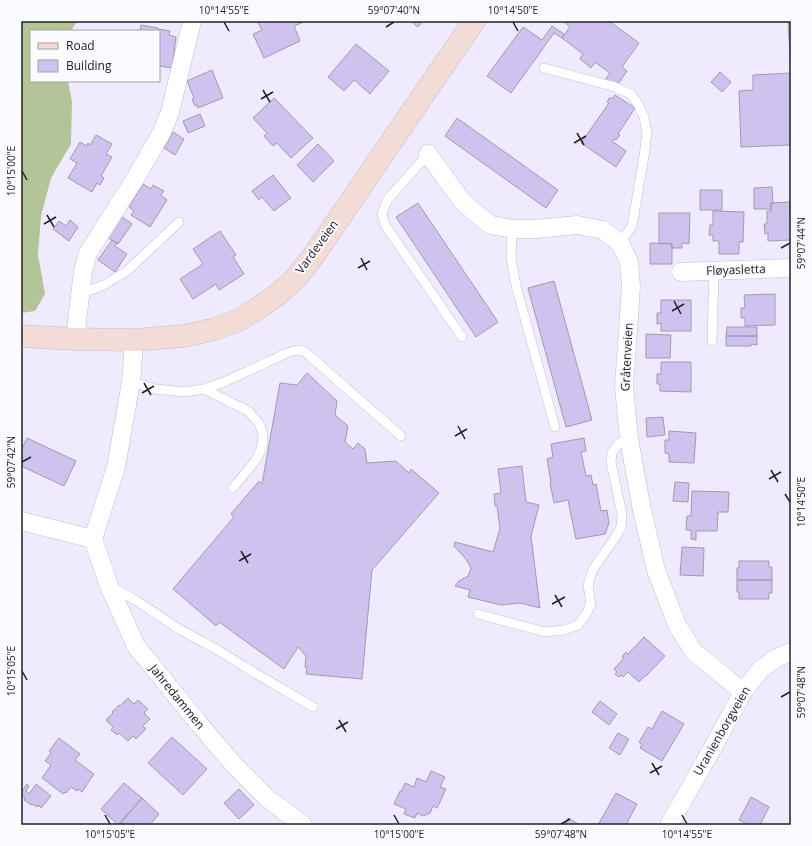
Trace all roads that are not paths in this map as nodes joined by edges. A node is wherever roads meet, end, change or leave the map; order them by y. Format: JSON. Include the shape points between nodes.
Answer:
{"nodes":[{"id":1,"x":192,"y":21,"type":"edge"},
{"id":2,"x":474,"y":21,"type":"edge"},
{"id":3,"x":544,"y":68,"type":"dead end"},
{"id":4,"x":428,"y":154,"type":"joint"},
{"id":5,"x":180,"y":222,"type":"dead end"},
{"id":6,"x":512,"y":229,"type":"junction"},
{"id":7,"x":620,"y":243,"type":"junction"},
{"id":8,"x":791,"y":268,"type":"edge"},
{"id":9,"x":714,"y":271,"type":"junction"},
{"id":10,"x":681,"y":272,"type":"dead end"},
{"id":11,"x":80,"y":294,"type":"junction"},
{"id":12,"x":21,"y":336,"type":"edge"},
{"id":13,"x":462,"y":337,"type":"dead end"},
{"id":14,"x":75,"y":339,"type":"junction"},
{"id":15,"x":134,"y":340,"type":"junction"},
{"id":16,"x":712,"y":341,"type":"dead end"},
{"id":17,"x":131,"y":382,"type":"junction"},
{"id":18,"x":204,"y":389,"type":"junction"},
{"id":19,"x":555,"y":427,"type":"dead end"},
{"id":20,"x":401,"y":436,"type":"dead end"},
{"id":21,"x":629,"y":439,"type":"junction"},
{"id":22,"x":233,"y":488,"type":"dead end"},
{"id":23,"x":21,"y":521,"type":"edge"},
{"id":24,"x":93,"y":539,"type":"junction"},
{"id":25,"x":109,"y":586,"type":"junction"},
{"id":26,"x":478,"y":614,"type":"dead end"},
{"id":27,"x":791,"y":652,"type":"edge"},
{"id":28,"x":743,"y":692,"type":"junction"},
{"id":29,"x":313,"y":706,"type":"dead end"},
{"id":30,"x":303,"y":825,"type":"edge"},
{"id":31,"x":668,"y":825,"type":"edge"}],
"edges":[{"from":1,"to":11,"type":"street","via":[[170,112],[162,132],[88,253]]},
{"from":2,"to":15,"type":"street","name":"Vardeveien","via":[[314,254],[277,295],[237,321],[211,330],[183,336]]},
{"from":3,"to":7,"type":"lane","via":[[612,86],[631,94],[644,117],[647,133],[632,226]]},
{"from":4,"to":6,"type":"street","name":"Gråtenveien","via":[[462,201],[491,225]]},
{"from":4,"to":13,"type":"lane","via":[[388,199],[382,213],[385,226]]},
{"from":5,"to":11,"type":"lane","via":[[127,271],[104,285]]},
{"from":6,"to":7,"type":"street","name":"Gråtenveien","via":[[577,226],[603,230]]},
{"from":6,"to":19,"type":"lane","via":[[511,257],[516,286]]},
{"from":7,"to":21,"type":"street","name":"Gråtenveien","via":[[629,262],[624,386]]},
{"from":8,"to":9,"type":"street","name":"Fløyasletta"},
{"from":9,"to":10,"type":"street","name":"Fløyasletta"},
{"from":9,"to":16,"type":"lane"},
{"from":11,"to":14,"type":"street"},
{"from":12,"to":14,"type":"street","name":"Vardeveien"},
{"from":14,"to":15,"type":"street","name":"Vardeveien"},
{"from":15,"to":17,"type":"street"},
{"from":17,"to":18,"type":"lane","via":[[156,389],[184,392]]},
{"from":17,"to":24,"type":"street","via":[[116,467]]},
{"from":18,"to":20,"type":"lane","via":[[287,352],[304,351]]},
{"from":18,"to":22,"type":"lane","via":[[248,411],[259,423],[263,434],[262,447],[256,460]]},
{"from":21,"to":26,"type":"lane","via":[[619,444],[612,452],[611,462],[622,514],[621,527],[593,569],[588,585],[591,604],[578,625],[545,632]]},
{"from":21,"to":28,"type":"street","name":"Gråtenveien","via":[[656,570],[677,625],[694,652]]},
{"from":23,"to":24,"type":"street"},
{"from":24,"to":25,"type":"street","name":"Jahredammen"},
{"from":25,"to":29,"type":"lane"},
{"from":25,"to":30,"type":"street","name":"Jahredammen","via":[[136,646],[200,725],[267,798]]},
{"from":27,"to":28,"type":"street","name":"Uranienborgveien","via":[[776,658],[760,670]]},
{"from":28,"to":31,"type":"street","name":"Uranienborgveien"}]}
